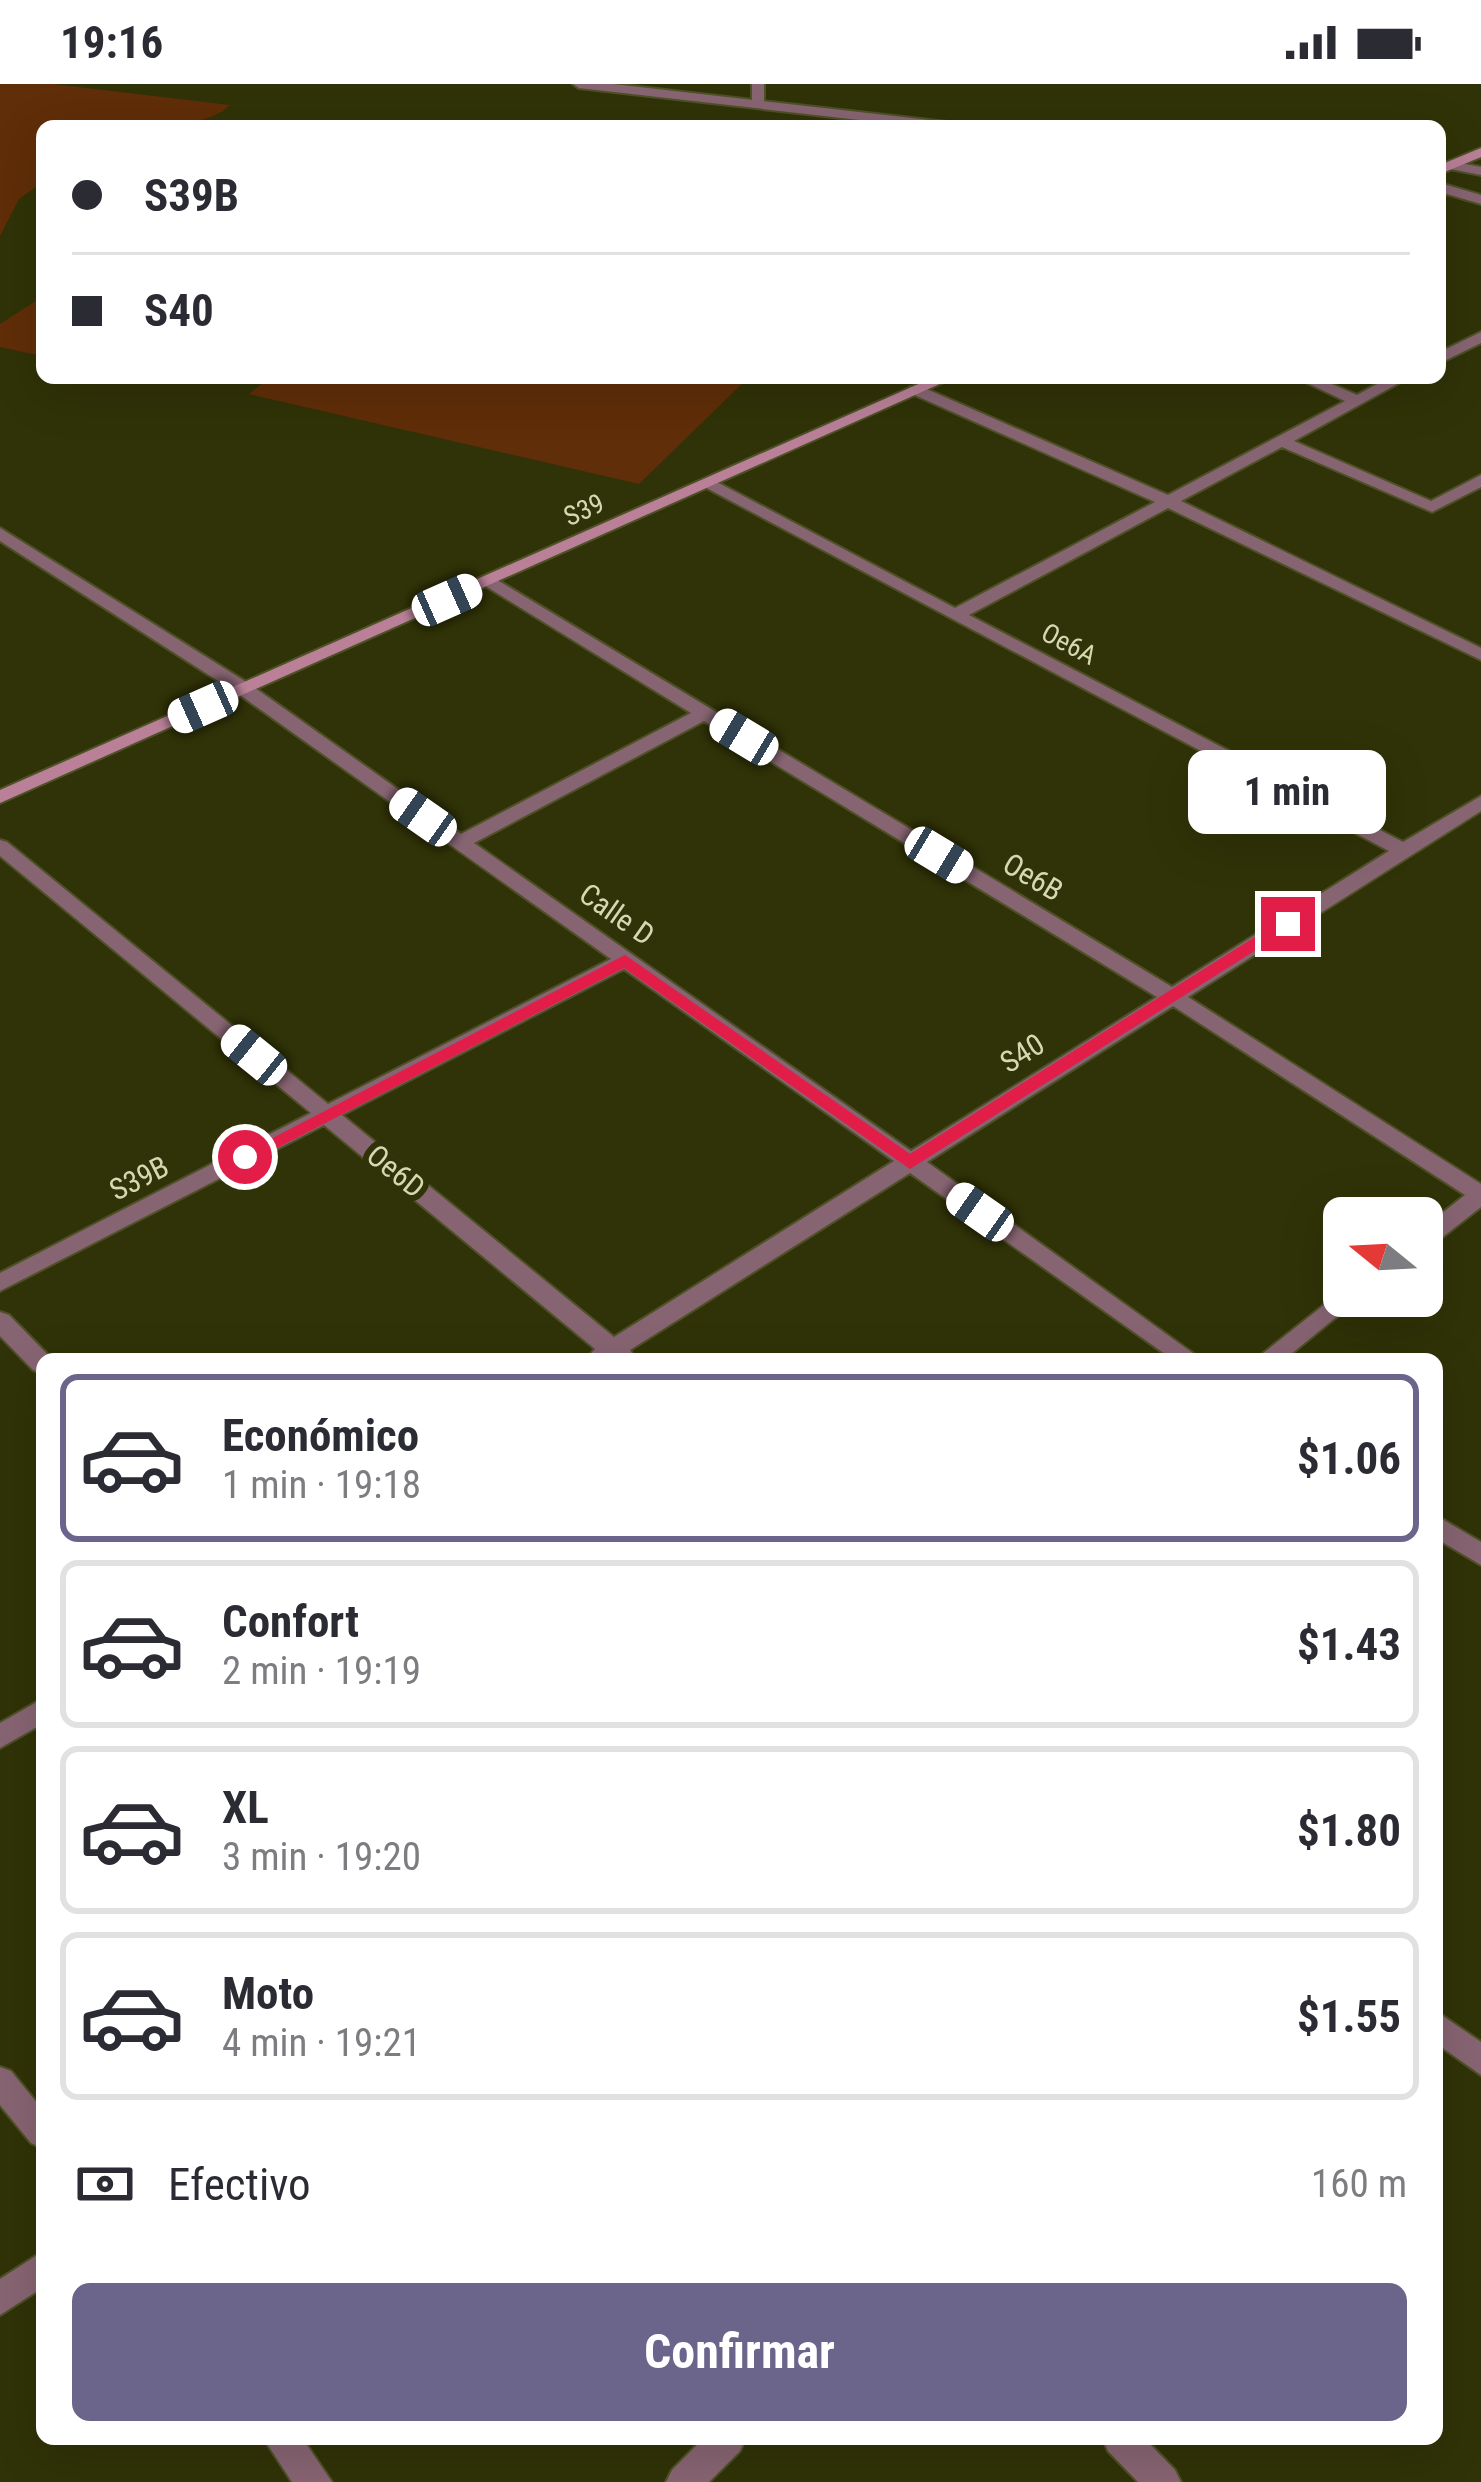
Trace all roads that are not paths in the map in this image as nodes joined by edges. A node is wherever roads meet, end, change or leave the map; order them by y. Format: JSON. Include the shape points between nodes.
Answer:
{"nodes":[{"id":1,"x":584,"y":84,"type":"edge"},
{"id":2,"x":758,"y":84,"type":"edge"},
{"id":3,"x":759,"y":105,"type":"junction"},
{"id":4,"x":893,"y":120,"type":"edge"},
{"id":5,"x":1481,"y":152,"type":"edge"},
{"id":6,"x":1447,"y":168,"type":"edge"},
{"id":7,"x":1481,"y":171,"type":"edge"},
{"id":8,"x":1446,"y":190,"type":"edge"},
{"id":9,"x":1481,"y":200,"type":"edge"},
{"id":10,"x":1481,"y":337,"type":"edge"},
{"id":11,"x":1446,"y":355,"type":"edge"},
{"id":12,"x":930,"y":384,"type":"edge"},
{"id":13,"x":1319,"y":384,"type":"edge"},
{"id":14,"x":1388,"y":384,"type":"edge"},
{"id":15,"x":916,"y":390,"type":"junction"},
{"id":16,"x":1356,"y":400,"type":"junction"},
{"id":17,"x":1279,"y":440,"type":"junction"},
{"id":18,"x":1481,"y":480,"type":"edge"},
{"id":19,"x":709,"y":485,"type":"junction"},
{"id":20,"x":1167,"y":501,"type":"junction"},
{"id":21,"x":0,"y":533,"type":"edge"},
{"id":22,"x":488,"y":582,"type":"junction"},
{"id":23,"x":956,"y":615,"type":"junction"},
{"id":24,"x":1481,"y":655,"type":"edge"},
{"id":25,"x":244,"y":689,"type":"junction"},
{"id":26,"x":705,"y":713,"type":"junction"},
{"id":27,"x":0,"y":797,"type":"edge"},
{"id":28,"x":1481,"y":802,"type":"edge"},
{"id":29,"x":459,"y":843,"type":"junction"},
{"id":30,"x":0,"y":846,"type":"edge"},
{"id":31,"x":1404,"y":851,"type":"junction"},
{"id":32,"x":625,"y":960,"type":"junction"},
{"id":33,"x":1173,"y":997,"type":"junction"},
{"id":34,"x":327,"y":1114,"type":"junction"},
{"id":35,"x":910,"y":1163,"type":"junction"},
{"id":36,"x":1481,"y":1195,"type":"edge"},
{"id":37,"x":1443,"y":1224,"type":"edge"},
{"id":38,"x":0,"y":1283,"type":"edge"},
{"id":39,"x":1323,"y":1317,"type":"edge"},
{"id":40,"x":0,"y":1322,"type":"edge"},
{"id":41,"x":608,"y":1353,"type":"edge"},
{"id":42,"x":617,"y":1353,"type":"edge"},
{"id":43,"x":1180,"y":1353,"type":"edge"},
{"id":44,"x":1276,"y":1353,"type":"edge"},
{"id":45,"x":36,"y":1358,"type":"edge"},
{"id":46,"x":1443,"y":1530,"type":"edge"},
{"id":47,"x":1481,"y":1555,"type":"edge"},
{"id":48,"x":36,"y":1714,"type":"edge"},
{"id":49,"x":0,"y":1737,"type":"edge"},
{"id":50,"x":1443,"y":2031,"type":"edge"},
{"id":51,"x":1481,"y":2062,"type":"edge"},
{"id":52,"x":0,"y":2080,"type":"edge"},
{"id":53,"x":36,"y":2125,"type":"edge"},
{"id":54,"x":36,"y":2272,"type":"edge"},
{"id":55,"x":0,"y":2299,"type":"edge"},
{"id":56,"x":286,"y":2445,"type":"edge"},
{"id":57,"x":722,"y":2445,"type":"edge"},
{"id":58,"x":1126,"y":2445,"type":"edge"},
{"id":59,"x":314,"y":2482,"type":"edge"},
{"id":60,"x":684,"y":2482,"type":"edge"},
{"id":61,"x":1163,"y":2482,"type":"edge"}],
"edges":[{"from":1,"to":3,"type":"street"},
{"from":2,"to":3,"type":"street"},
{"from":3,"to":4,"type":"street"},
{"from":5,"to":6,"type":"street"},
{"from":6,"to":7,"type":"street"},
{"from":8,"to":9,"type":"street"},
{"from":10,"to":11,"type":"street"},
{"from":12,"to":15,"type":"street","name":"S39"},
{"from":13,"to":16,"type":"street"},
{"from":14,"to":16,"type":"street"},
{"from":15,"to":19,"type":"street","name":"S39"},
{"from":15,"to":20,"type":"street"},
{"from":16,"to":17,"type":"street"},
{"from":17,"to":18,"type":"street","via":[[1432,508]]},
{"from":17,"to":20,"type":"street"},
{"from":19,"to":22,"type":"street","name":"S39"},
{"from":19,"to":23,"type":"street","name":"Oe6A"},
{"from":20,"to":23,"type":"street"},
{"from":20,"to":24,"type":"street"},
{"from":21,"to":25,"type":"street","name":"Calle D"},
{"from":22,"to":25,"type":"street","name":"S39"},
{"from":22,"to":26,"type":"street","name":"Oe6B"},
{"from":23,"to":31,"type":"street","name":"Oe6A"},
{"from":25,"to":27,"type":"street","name":"S39"},
{"from":25,"to":29,"type":"street","name":"Calle D"},
{"from":26,"to":29,"type":"street"},
{"from":26,"to":33,"type":"street","name":"Oe6B"},
{"from":28,"to":31,"type":"street","name":"S40"},
{"from":29,"to":32,"type":"street","name":"Calle D"},
{"from":30,"to":34,"type":"street","name":"Oe6D"},
{"from":31,"to":33,"type":"street","name":"S40"},
{"from":32,"to":34,"type":"street","name":"S39B"},
{"from":32,"to":35,"type":"street","name":"Calle D"},
{"from":33,"to":35,"type":"street","name":"S40"},
{"from":33,"to":36,"type":"street","name":"Oe6B"},
{"from":34,"to":38,"type":"street","name":"S39B"},
{"from":34,"to":41,"type":"street","name":"Oe6D"},
{"from":35,"to":42,"type":"street","name":"S40"},
{"from":35,"to":43,"type":"street","name":"Calle D"},
{"from":36,"to":37,"type":"street"},
{"from":39,"to":44,"type":"street"},
{"from":40,"to":45,"type":"street"},
{"from":46,"to":47,"type":"street"},
{"from":48,"to":49,"type":"street"},
{"from":50,"to":51,"type":"street"},
{"from":52,"to":53,"type":"street"},
{"from":54,"to":55,"type":"street"},
{"from":56,"to":59,"type":"street"},
{"from":57,"to":60,"type":"street"},
{"from":58,"to":61,"type":"street"}]}
